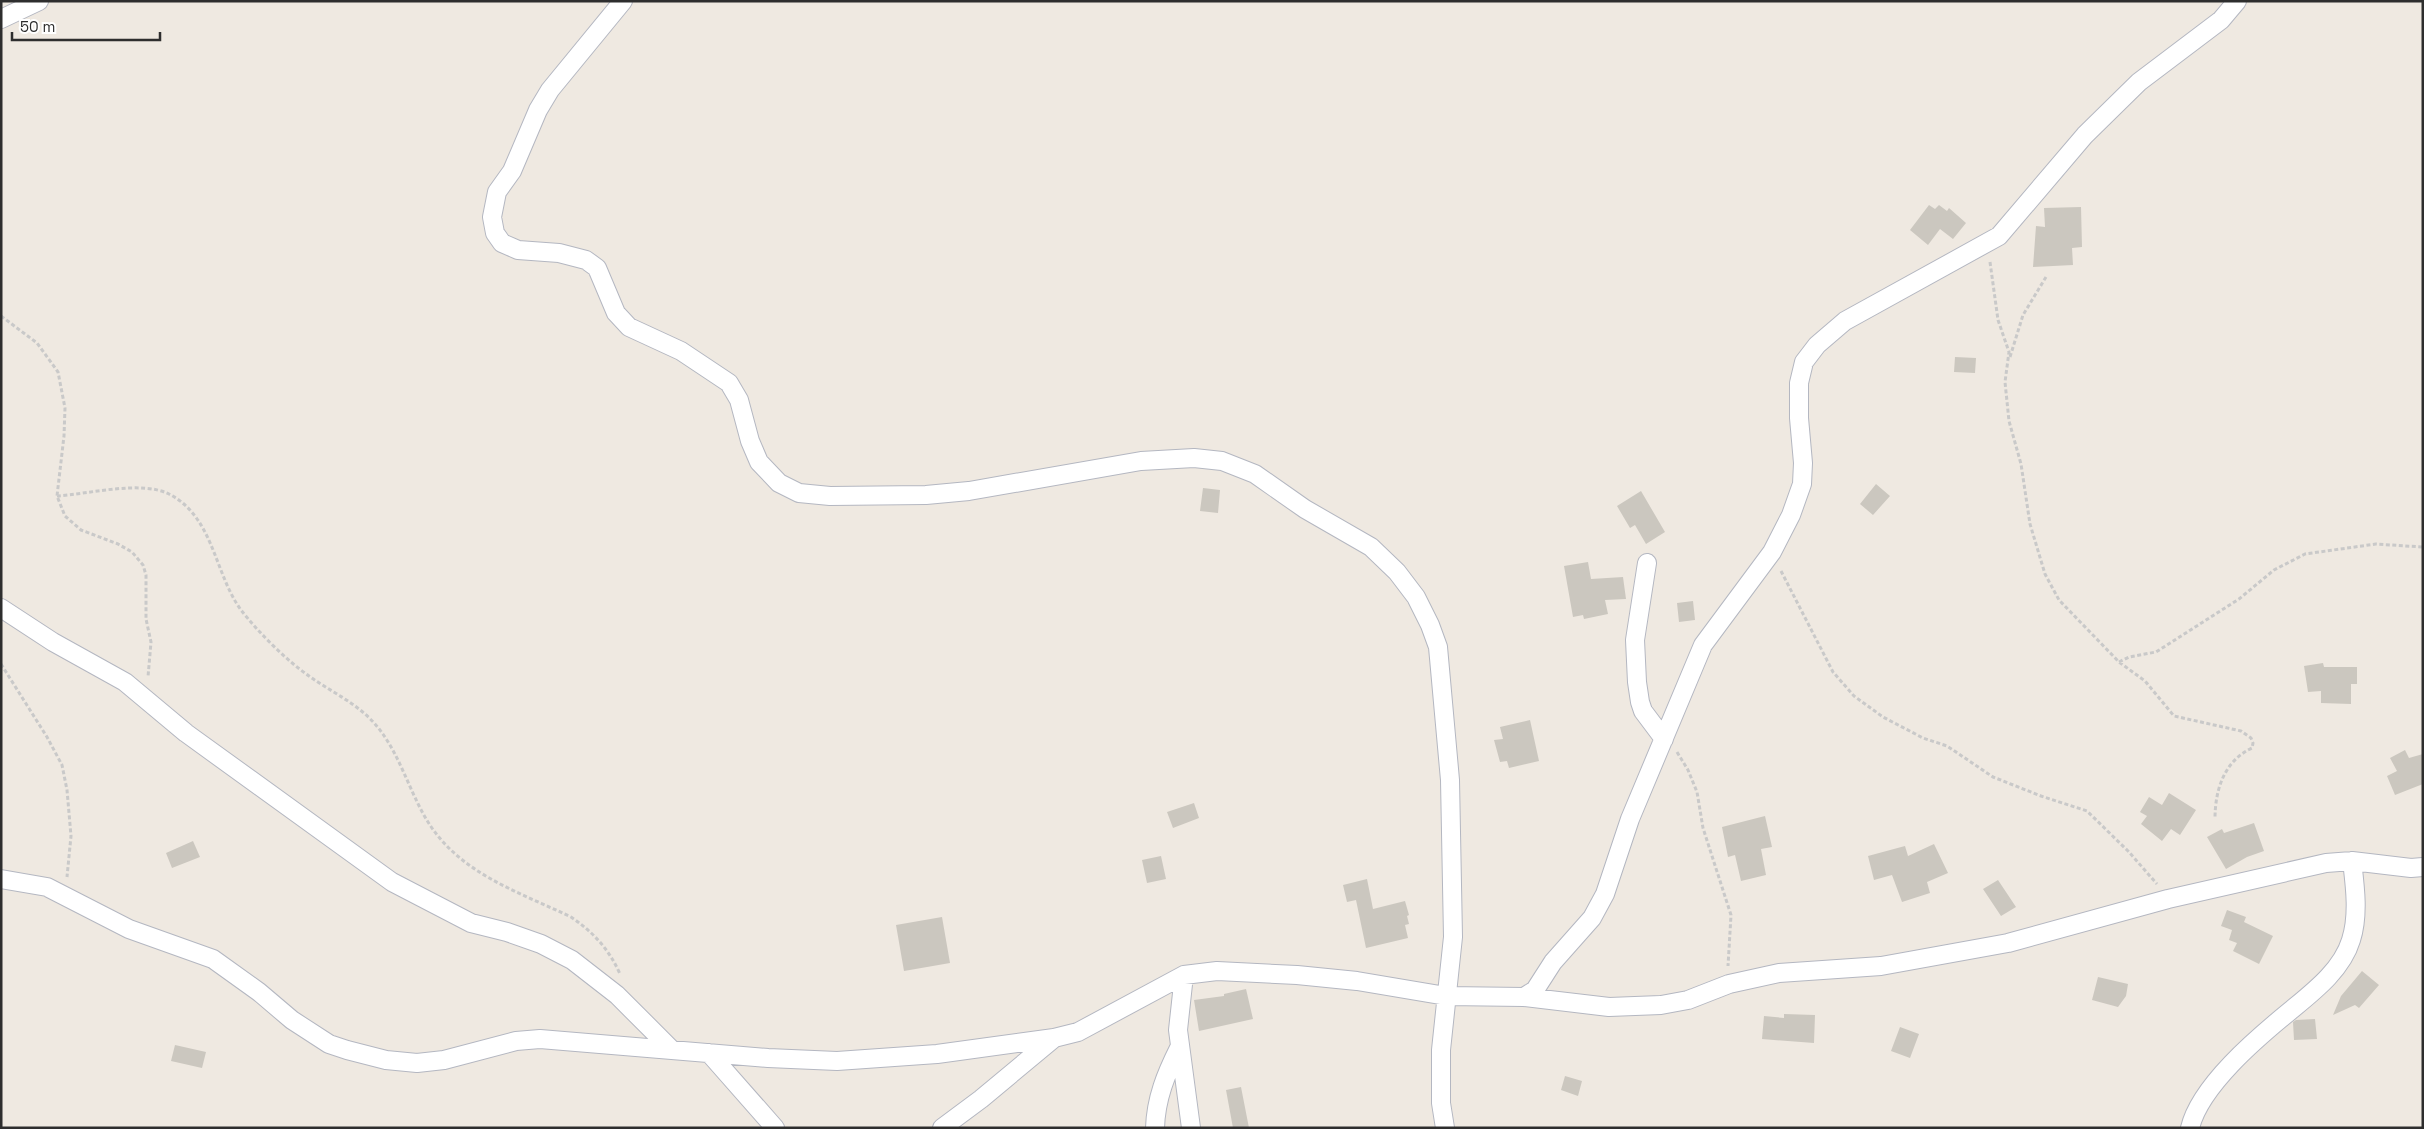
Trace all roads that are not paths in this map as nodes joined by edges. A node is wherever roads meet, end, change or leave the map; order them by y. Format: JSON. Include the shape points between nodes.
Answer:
{"nodes":[{"id":1,"x":39,"y":1,"type":"edge"},
{"id":2,"x":623,"y":1,"type":"edge"},
{"id":3,"x":2237,"y":1,"type":"edge"},
{"id":4,"x":1,"y":19,"type":"edge"},
{"id":5,"x":1647,"y":563,"type":"dead end"},
{"id":6,"x":1,"y":608,"type":"edge"},
{"id":7,"x":1664,"y":738,"type":"junction"},
{"id":8,"x":2352,"y":861,"type":"junction"},
{"id":9,"x":2423,"y":867,"type":"edge"},
{"id":10,"x":1,"y":879,"type":"edge"},
{"id":11,"x":1184,"y":975,"type":"junction"},
{"id":12,"x":1446,"y":996,"type":"junction"},
{"id":13,"x":1524,"y":997,"type":"junction"},
{"id":14,"x":1054,"y":1038,"type":"junction"},
{"id":15,"x":1179,"y":1048,"type":"junction"},
{"id":16,"x":671,"y":1049,"type":"junction"},
{"id":17,"x":709,"y":1053,"type":"junction"},
{"id":18,"x":775,"y":1128,"type":"edge"},
{"id":19,"x":942,"y":1128,"type":"edge"},
{"id":20,"x":1155,"y":1128,"type":"edge"},
{"id":21,"x":1191,"y":1128,"type":"edge"},
{"id":22,"x":1445,"y":1128,"type":"edge"},
{"id":23,"x":2190,"y":1128,"type":"edge"}],
"edges":[{"from":1,"to":4,"type":"street"},
{"from":2,"to":12,"type":"street","via":[[550,90],[512,171],[497,192],[492,217],[495,233],[502,243],[518,250],[559,253],[586,260],[597,268],[616,313],[629,327],[681,351],[729,383],[740,400],[759,462],[778,483],[799,493],[830,496],[926,495],[969,491],[1141,461],[1194,458],[1222,461],[1255,474],[1305,509],[1371,547],[1397,572],[1416,597],[1438,647],[1450,780],[1453,937]]},
{"from":3,"to":7,"type":"street","via":[[2221,20],[2139,82],[2085,135],[2005,229],[1984,245],[1845,322],[1816,345],[1804,362],[1799,383],[1803,463],[1798,500],[1772,552],[1703,645]]},
{"from":5,"to":7,"type":"street","via":[[1635,640],[1637,682],[1643,711]]},
{"from":6,"to":16,"type":"street","via":[[53,642],[112,673],[186,733],[392,882],[471,923],[541,944],[572,960],[617,995]]},
{"from":7,"to":13,"type":"street","via":[[1624,835],[1601,902],[1535,990]]},
{"from":8,"to":9,"type":"street"},
{"from":8,"to":13,"type":"street","via":[[2296,869],[2168,899],[2051,932],[1927,959],[1881,966],[1778,973],[1661,1005],[1608,1007]]},
{"from":8,"to":23,"type":"street","via":[[2355,915],[2351,940],[2343,958],[2306,998],[2217,1079],[2196,1109]]},
{"from":10,"to":16,"type":"street","via":[[37,884],[129,929],[214,959],[313,1034],[330,1044],[368,1056],[403,1062],[435,1061],[516,1041],[540,1040]]},
{"from":11,"to":12,"type":"street","via":[[1217,971],[1297,974]]},
{"from":11,"to":14,"type":"street","via":[[1095,1024]]},
{"from":11,"to":15,"type":"street","via":[[1178,1017]]},
{"from":12,"to":13,"type":"street"},
{"from":12,"to":22,"type":"street","via":[[1440,1050]]},
{"from":14,"to":17,"type":"street","via":[[937,1054],[837,1060]]},
{"from":14,"to":19,"type":"street"},
{"from":15,"to":20,"type":"street","via":[[1163,1079]]},
{"from":15,"to":21,"type":"street"},
{"from":16,"to":17,"type":"street"},
{"from":17,"to":18,"type":"street"}]}
